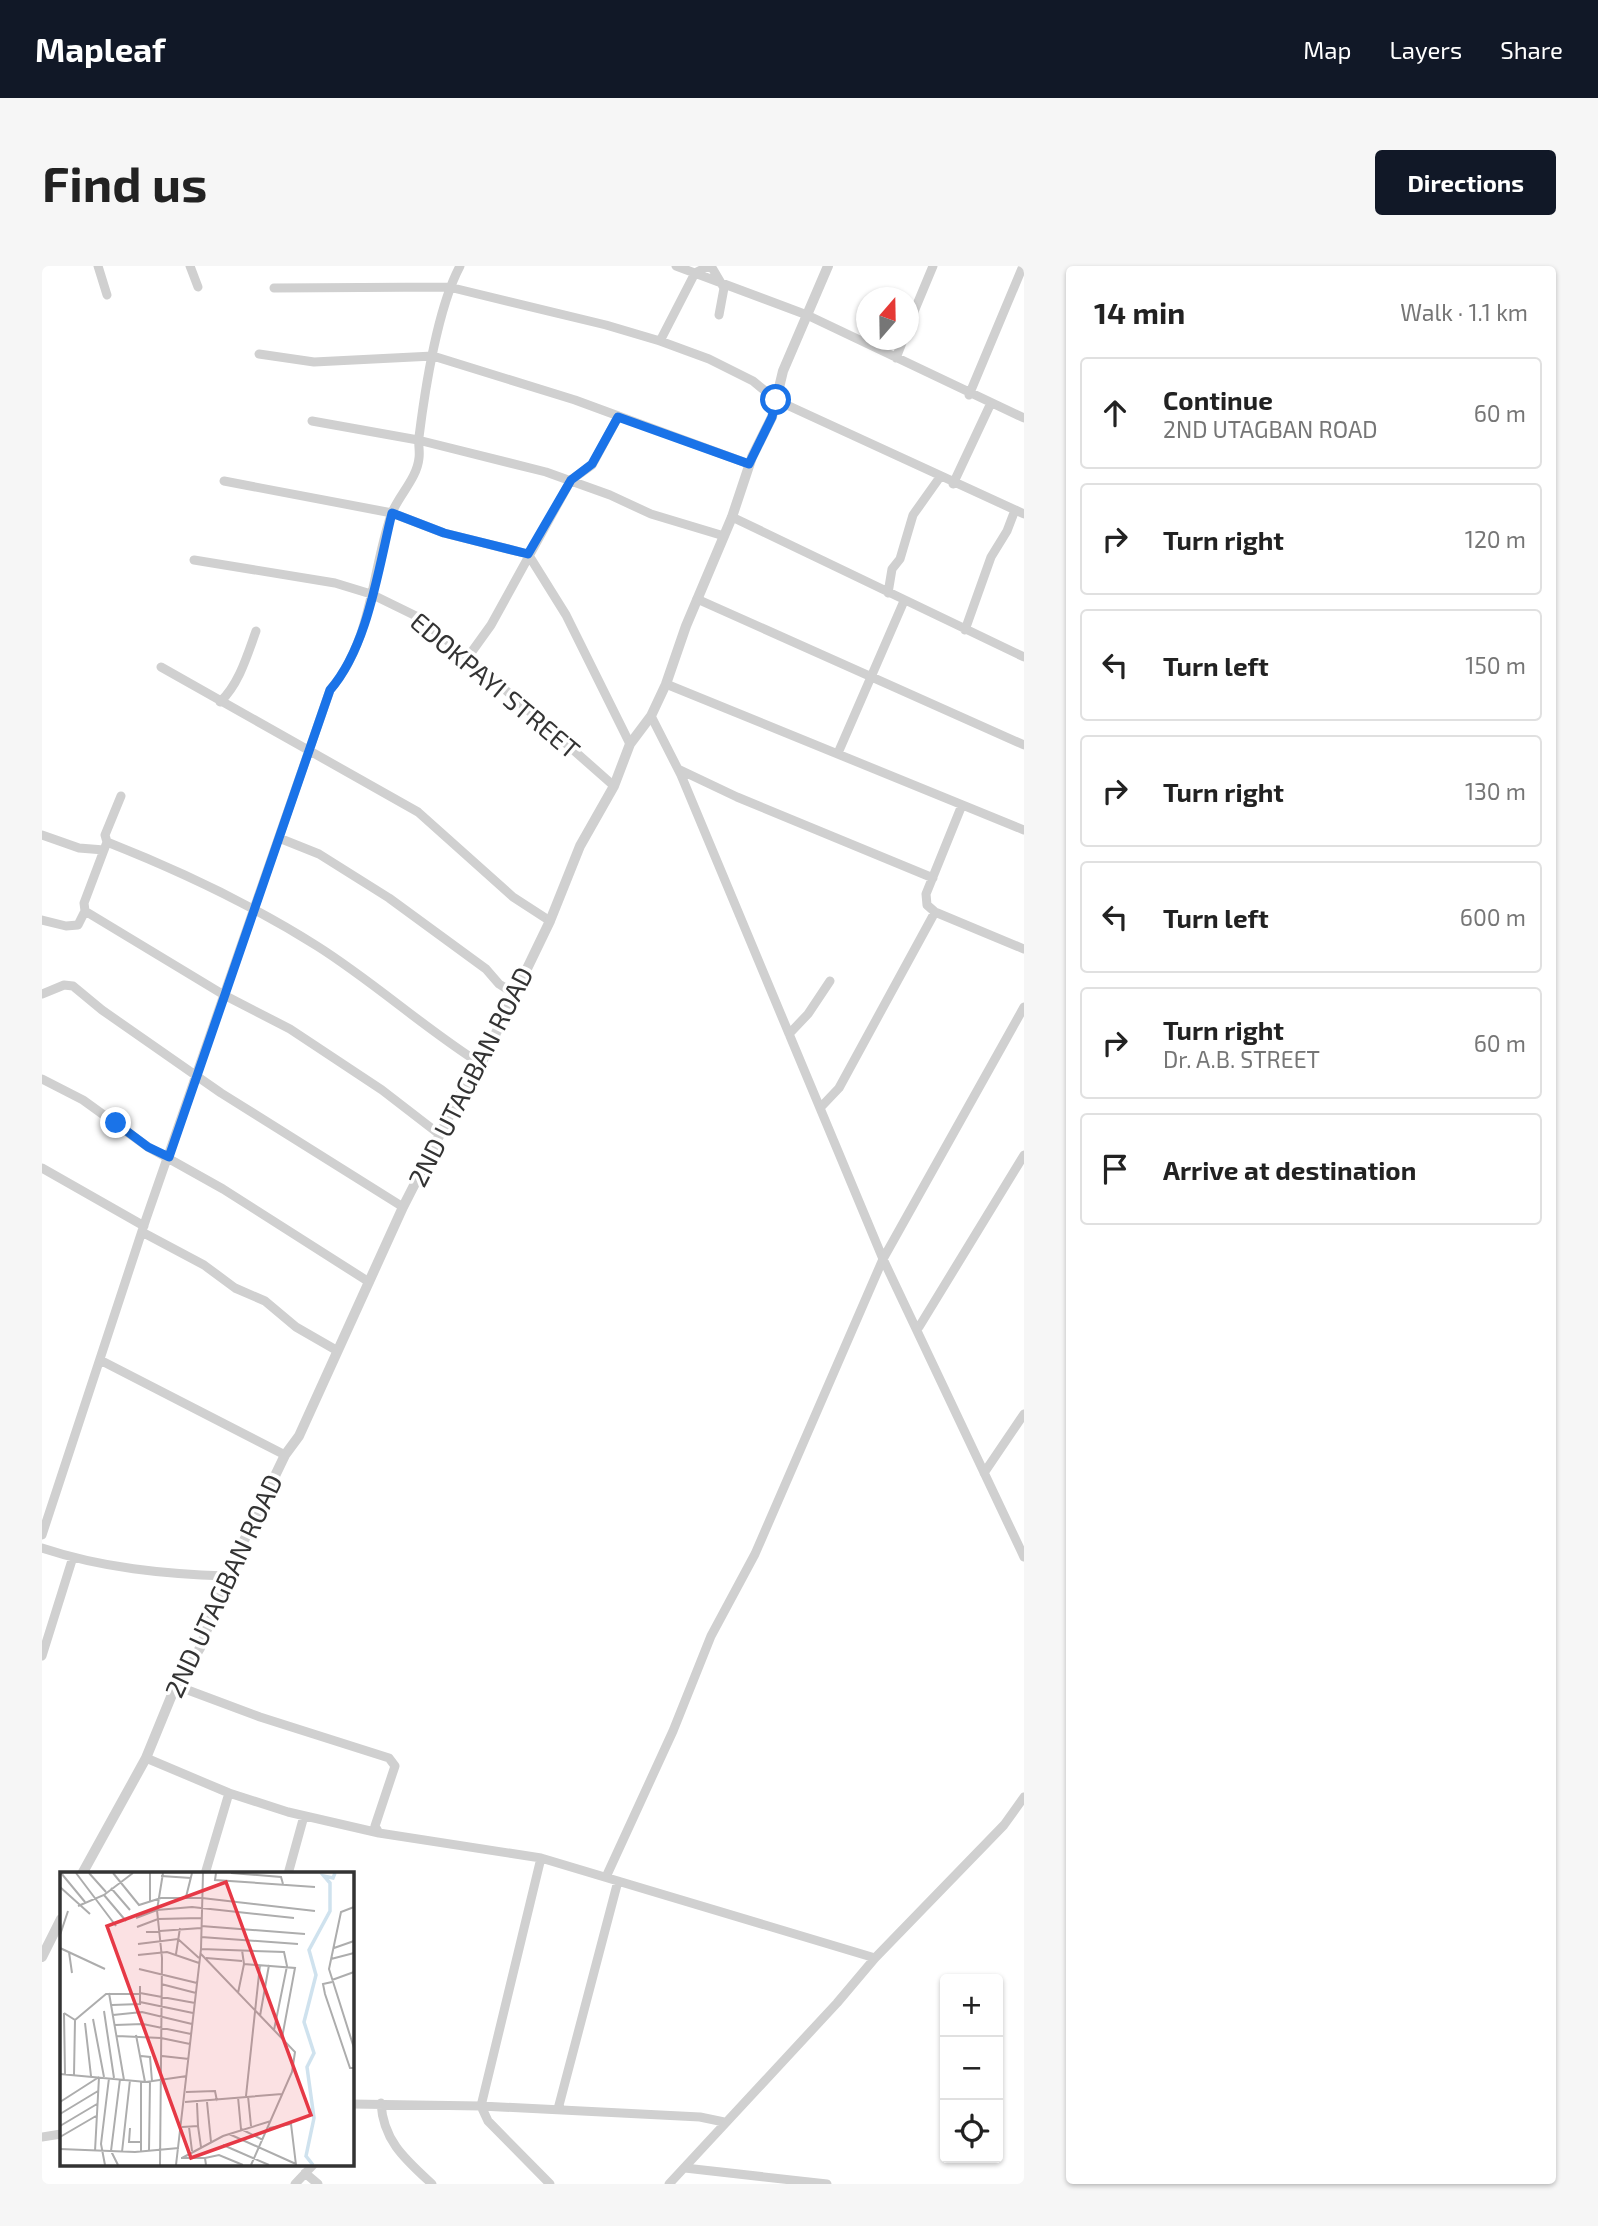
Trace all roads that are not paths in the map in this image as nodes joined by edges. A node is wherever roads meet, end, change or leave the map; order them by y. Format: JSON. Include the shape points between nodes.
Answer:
{"nodes":[{"id":1,"x":98,"y":266,"type":"edge"},
{"id":2,"x":190,"y":266,"type":"edge"},
{"id":3,"x":460,"y":266,"type":"edge"},
{"id":4,"x":676,"y":266,"type":"edge"},
{"id":5,"x":710,"y":266,"type":"edge"},
{"id":6,"x":828,"y":266,"type":"edge"},
{"id":7,"x":933,"y":266,"type":"edge"},
{"id":8,"x":1023,"y":266,"type":"edge"},
{"id":9,"x":695,"y":273,"type":"junction"},
{"id":10,"x":720,"y":282,"type":"junction"},
{"id":11,"x":198,"y":287,"type":"dead end"},
{"id":12,"x":449,"y":287,"type":"junction"},
{"id":13,"x":274,"y":288,"type":"dead end"},
{"id":14,"x":107,"y":295,"type":"dead end"},
{"id":15,"x":919,"y":300,"type":"edge"},
{"id":16,"x":807,"y":314,"type":"junction"},
{"id":17,"x":719,"y":315,"type":"dead end"},
{"id":18,"x":660,"y":341,"type":"junction"},
{"id":19,"x":899,"y":350,"type":"edge"},
{"id":20,"x":259,"y":354,"type":"dead end"},
{"id":21,"x":433,"y":356,"type":"junction"},
{"id":22,"x":896,"y":358,"type":"junction"},
{"id":23,"x":969,"y":395,"type":"junction"},
{"id":24,"x":776,"y":400,"type":"junction"},
{"id":25,"x":990,"y":403,"type":"junction"},
{"id":26,"x":618,"y":417,"type":"junction"},
{"id":27,"x":1024,"y":418,"type":"edge"},
{"id":28,"x":312,"y":421,"type":"dead end"},
{"id":29,"x":418,"y":440,"type":"junction"},
{"id":30,"x":749,"y":464,"type":"junction"},
{"id":31,"x":940,"y":477,"type":"junction"},
{"id":32,"x":571,"y":480,"type":"junction"},
{"id":33,"x":224,"y":481,"type":"dead end"},
{"id":34,"x":953,"y":484,"type":"junction"},
{"id":35,"x":1019,"y":512,"type":"edge"},
{"id":36,"x":392,"y":513,"type":"junction"},
{"id":37,"x":732,"y":517,"type":"junction"},
{"id":38,"x":724,"y":536,"type":"junction"},
{"id":39,"x":528,"y":554,"type":"junction"},
{"id":40,"x":194,"y":560,"type":"dead end"},
{"id":41,"x":888,"y":593,"type":"junction"},
{"id":42,"x":371,"y":594,"type":"junction"},
{"id":43,"x":697,"y":599,"type":"junction"},
{"id":44,"x":904,"y":601,"type":"junction"},
{"id":45,"x":965,"y":630,"type":"junction"},
{"id":46,"x":256,"y":631,"type":"dead end"},
{"id":47,"x":468,"y":657,"type":"junction"},
{"id":48,"x":1024,"y":657,"type":"edge"},
{"id":49,"x":161,"y":667,"type":"dead end"},
{"id":50,"x":872,"y":677,"type":"junction"},
{"id":51,"x":666,"y":684,"type":"junction"},
{"id":52,"x":220,"y":702,"type":"junction"},
{"id":53,"x":651,"y":716,"type":"junction"},
{"id":54,"x":631,"y":744,"type":"junction"},
{"id":55,"x":1024,"y":745,"type":"edge"},
{"id":56,"x":311,"y":751,"type":"junction"},
{"id":57,"x":838,"y":752,"type":"dead end"},
{"id":58,"x":678,"y":769,"type":"junction"},
{"id":59,"x":614,"y":786,"type":"junction"},
{"id":60,"x":121,"y":796,"type":"dead end"},
{"id":61,"x":962,"y":805,"type":"junction"},
{"id":62,"x":1024,"y":830,"type":"edge"},
{"id":63,"x":42,"y":835,"type":"edge"},
{"id":64,"x":279,"y":838,"type":"junction"},
{"id":65,"x":105,"y":846,"type":"junction"},
{"id":66,"x":933,"y":878,"type":"junction"},
{"id":67,"x":254,"y":910,"type":"junction"},
{"id":68,"x":85,"y":911,"type":"junction"},
{"id":69,"x":936,"y":912,"type":"junction"},
{"id":70,"x":42,"y":920,"type":"edge"},
{"id":71,"x":550,"y":921,"type":"junction"},
{"id":72,"x":1024,"y":949,"type":"edge"},
{"id":73,"x":830,"y":981,"type":"dead end"},
{"id":74,"x":42,"y":994,"type":"edge"},
{"id":75,"x":224,"y":995,"type":"junction"},
{"id":76,"x":515,"y":995,"type":"junction"},
{"id":77,"x":1024,"y":1007,"type":"edge"},
{"id":78,"x":789,"y":1034,"type":"junction"},
{"id":79,"x":481,"y":1064,"type":"junction"},
{"id":80,"x":197,"y":1075,"type":"junction"},
{"id":81,"x":42,"y":1079,"type":"edge"},
{"id":82,"x":820,"y":1108,"type":"junction"},
{"id":83,"x":439,"y":1134,"type":"junction"},
{"id":84,"x":1024,"y":1155,"type":"edge"},
{"id":85,"x":169,"y":1157,"type":"junction"},
{"id":86,"x":42,"y":1168,"type":"edge"},
{"id":87,"x":403,"y":1207,"type":"junction"},
{"id":88,"x":143,"y":1229,"type":"junction"},
{"id":89,"x":883,"y":1259,"type":"junction"},
{"id":90,"x":369,"y":1282,"type":"junction"},
{"id":91,"x":919,"y":1327,"type":"dead end"},
{"id":92,"x":336,"y":1350,"type":"junction"},
{"id":93,"x":100,"y":1360,"type":"junction"},
{"id":94,"x":1024,"y":1414,"type":"edge"},
{"id":95,"x":285,"y":1455,"type":"junction"},
{"id":96,"x":984,"y":1473,"type":"junction"},
{"id":97,"x":42,"y":1535,"type":"edge"},
{"id":98,"x":1021,"y":1540,"type":"edge"},
{"id":99,"x":42,"y":1548,"type":"edge"},
{"id":100,"x":1024,"y":1556,"type":"edge"},
{"id":101,"x":73,"y":1557,"type":"junction"},
{"id":102,"x":227,"y":1577,"type":"junction"},
{"id":103,"x":42,"y":1656,"type":"edge"},
{"id":104,"x":177,"y":1686,"type":"junction"},
{"id":105,"x":146,"y":1758,"type":"junction"},
{"id":106,"x":229,"y":1793,"type":"junction"},
{"id":107,"x":1024,"y":1797,"type":"edge"},
{"id":108,"x":304,"y":1816,"type":"junction"},
{"id":109,"x":379,"y":1833,"type":"junction"},
{"id":110,"x":541,"y":1858,"type":"junction"},
{"id":111,"x":83,"y":1872,"type":"edge"},
{"id":112,"x":206,"y":1872,"type":"edge"},
{"id":113,"x":290,"y":1872,"type":"edge"},
{"id":114,"x":606,"y":1877,"type":"junction"},
{"id":115,"x":618,"y":1881,"type":"junction"},
{"id":116,"x":59,"y":1931,"type":"edge"},
{"id":117,"x":42,"y":1956,"type":"edge"},
{"id":118,"x":875,"y":1958,"type":"junction"},
{"id":119,"x":382,"y":2103,"type":"junction"},
{"id":120,"x":354,"y":2104,"type":"edge"},
{"id":121,"x":481,"y":2106,"type":"junction"},
{"id":122,"x":558,"y":2109,"type":"junction"},
{"id":123,"x":724,"y":2122,"type":"junction"},
{"id":124,"x":60,"y":2134,"type":"edge"},
{"id":125,"x":42,"y":2137,"type":"edge"},
{"id":126,"x":312,"y":2166,"type":"edge"},
{"id":127,"x":685,"y":2168,"type":"junction"},
{"id":128,"x":305,"y":2173,"type":"junction"},
{"id":129,"x":295,"y":2184,"type":"edge"},
{"id":130,"x":318,"y":2184,"type":"edge"},
{"id":131,"x":432,"y":2184,"type":"edge"},
{"id":132,"x":550,"y":2184,"type":"edge"},
{"id":133,"x":669,"y":2184,"type":"edge"},
{"id":134,"x":827,"y":2184,"type":"edge"}],
"edges":[{"from":1,"to":14,"type":"street"},
{"from":2,"to":11,"type":"street"},
{"from":3,"to":12,"type":"street"},
{"from":4,"to":9,"type":"street"},
{"from":5,"to":9,"type":"street"},
{"from":5,"to":10,"type":"street"},
{"from":6,"to":16,"type":"street","name":"2ND UTAGBAN ROAD"},
{"from":7,"to":15,"type":"street"},
{"from":8,"to":23,"type":"street"},
{"from":9,"to":10,"type":"street"},
{"from":9,"to":18,"type":"street"},
{"from":10,"to":16,"type":"street"},
{"from":10,"to":17,"type":"street","via":[[724,288]]},
{"from":12,"to":13,"type":"street"},
{"from":12,"to":18,"type":"street"},
{"from":12,"to":21,"type":"street"},
{"from":16,"to":22,"type":"street"},
{"from":16,"to":24,"type":"street","name":"2ND UTAGBAN ROAD"},
{"from":18,"to":24,"type":"street","via":[[753,381]]},
{"from":19,"to":22,"type":"street"},
{"from":20,"to":21,"type":"street","via":[[314,362]]},
{"from":21,"to":26,"type":"street"},
{"from":21,"to":29,"type":"street"},
{"from":22,"to":23,"type":"street"},
{"from":23,"to":25,"type":"street"},
{"from":24,"to":30,"type":"street","name":"2ND UTAGBAN ROAD"},
{"from":24,"to":31,"type":"street"},
{"from":25,"to":27,"type":"street"},
{"from":25,"to":34,"type":"street"},
{"from":26,"to":30,"type":"street"},
{"from":26,"to":32,"type":"street","via":[[592,464]]},
{"from":28,"to":29,"type":"street"},
{"from":29,"to":32,"type":"street"},
{"from":29,"to":36,"type":"street","via":[[419,460]]},
{"from":30,"to":37,"type":"street","name":"2ND UTAGBAN ROAD"},
{"from":31,"to":34,"type":"street"},
{"from":31,"to":41,"type":"street","via":[[913,515],[900,559],[892,569]]},
{"from":32,"to":38,"type":"street","via":[[651,514]]},
{"from":32,"to":39,"type":"street"},
{"from":33,"to":36,"type":"street"},
{"from":34,"to":35,"type":"street"},
{"from":35,"to":45,"type":"street","via":[[991,557]]},
{"from":36,"to":39,"type":"street","via":[[444,533]]},
{"from":36,"to":42,"type":"street"},
{"from":37,"to":38,"type":"street","name":"2ND UTAGBAN ROAD"},
{"from":37,"to":41,"type":"street"},
{"from":38,"to":43,"type":"street","name":"2ND UTAGBAN ROAD"},
{"from":39,"to":47,"type":"street","via":[[491,625]]},
{"from":39,"to":54,"type":"street","via":[[566,615]]},
{"from":40,"to":42,"type":"street","name":"EDOKPAYI STREET","via":[[335,583]]},
{"from":41,"to":44,"type":"street"},
{"from":42,"to":47,"type":"street","name":"EDOKPAYI STREET","via":[[416,617]]},
{"from":42,"to":56,"type":"street","via":[[359,647],[330,690]]},
{"from":43,"to":50,"type":"street"},
{"from":43,"to":51,"type":"street","name":"2ND UTAGBAN ROAD"},
{"from":44,"to":45,"type":"street"},
{"from":44,"to":50,"type":"street"},
{"from":45,"to":48,"type":"street"},
{"from":46,"to":52,"type":"street","via":[[243,668]]},
{"from":47,"to":59,"type":"street","name":"EDOKPAYI STREET"},
{"from":49,"to":52,"type":"street"},
{"from":50,"to":55,"type":"street"},
{"from":50,"to":57,"type":"street"},
{"from":51,"to":53,"type":"street","name":"2ND UTAGBAN ROAD"},
{"from":51,"to":61,"type":"street"},
{"from":52,"to":56,"type":"street"},
{"from":53,"to":54,"type":"street","name":"2ND UTAGBAN ROAD"},
{"from":53,"to":58,"type":"street"},
{"from":54,"to":59,"type":"street","name":"2ND UTAGBAN ROAD"},
{"from":56,"to":64,"type":"street"},
{"from":56,"to":71,"type":"street","via":[[418,812],[513,897]]},
{"from":58,"to":66,"type":"street"},
{"from":58,"to":78,"type":"street"},
{"from":59,"to":71,"type":"street","name":"2ND UTAGBAN ROAD","via":[[580,846]]},
{"from":60,"to":65,"type":"street"},
{"from":61,"to":62,"type":"street"},
{"from":61,"to":66,"type":"street"},
{"from":63,"to":65,"type":"street","via":[[79,848]]},
{"from":64,"to":67,"type":"street"},
{"from":64,"to":76,"type":"street","via":[[318,854],[389,898]]},
{"from":65,"to":67,"type":"street"},
{"from":65,"to":68,"type":"street"},
{"from":66,"to":69,"type":"street","via":[[926,894],[927,905]]},
{"from":67,"to":75,"type":"street"},
{"from":67,"to":79,"type":"street","via":[[357,973]]},
{"from":68,"to":70,"type":"street","via":[[78,925]]},
{"from":68,"to":75,"type":"street"},
{"from":69,"to":72,"type":"street"},
{"from":69,"to":82,"type":"street","via":[[839,1088]]},
{"from":71,"to":76,"type":"street","name":"2ND UTAGBAN ROAD"},
{"from":73,"to":78,"type":"street"},
{"from":74,"to":80,"type":"street","via":[[73,986]]},
{"from":75,"to":80,"type":"street"},
{"from":75,"to":83,"type":"street","via":[[290,1030]]},
{"from":76,"to":79,"type":"street","name":"2ND UTAGBAN ROAD"},
{"from":77,"to":89,"type":"street"},
{"from":78,"to":82,"type":"street"},
{"from":79,"to":83,"type":"street","name":"2ND UTAGBAN ROAD"},
{"from":80,"to":85,"type":"street"},
{"from":80,"to":87,"type":"street"},
{"from":81,"to":85,"type":"street","via":[[83,1100]]},
{"from":82,"to":89,"type":"street"},
{"from":83,"to":87,"type":"street","name":"2ND UTAGBAN ROAD"},
{"from":84,"to":91,"type":"street"},
{"from":85,"to":88,"type":"street"},
{"from":85,"to":90,"type":"street"},
{"from":86,"to":88,"type":"street"},
{"from":87,"to":90,"type":"street","name":"2ND UTAGBAN ROAD"},
{"from":88,"to":92,"type":"street","via":[[235,1288],[265,1301],[296,1327]]},
{"from":88,"to":93,"type":"street"},
{"from":89,"to":96,"type":"street"},
{"from":89,"to":114,"type":"street","via":[[755,1554],[711,1636]]},
{"from":90,"to":92,"type":"street","name":"2ND UTAGBAN ROAD"},
{"from":92,"to":95,"type":"street","name":"2ND UTAGBAN ROAD","via":[[299,1436]]},
{"from":93,"to":95,"type":"street"},
{"from":93,"to":97,"type":"street"},
{"from":94,"to":96,"type":"street"},
{"from":95,"to":102,"type":"street","name":"2ND UTAGBAN ROAD"},
{"from":96,"to":98,"type":"street"},
{"from":98,"to":100,"type":"street"},
{"from":99,"to":101,"type":"street"},
{"from":101,"to":102,"type":"street","via":[[160,1574]]},
{"from":101,"to":103,"type":"street"},
{"from":102,"to":104,"type":"street","name":"2ND UTAGBAN ROAD","via":[[200,1648]]},
{"from":104,"to":105,"type":"street","name":"2ND UTAGBAN ROAD"},
{"from":104,"to":109,"type":"street","via":[[389,1758],[395,1766],[375,1826]]},
{"from":105,"to":106,"type":"street"},
{"from":105,"to":111,"type":"street","name":"2ND UTAGBAN ROAD"},
{"from":106,"to":108,"type":"street"},
{"from":106,"to":112,"type":"street"},
{"from":107,"to":118,"type":"street","via":[[947,1887]]},
{"from":108,"to":109,"type":"street"},
{"from":108,"to":113,"type":"street"},
{"from":109,"to":110,"type":"street"},
{"from":110,"to":114,"type":"street"},
{"from":110,"to":121,"type":"street"},
{"from":114,"to":115,"type":"street"},
{"from":115,"to":118,"type":"street"},
{"from":115,"to":122,"type":"street"},
{"from":116,"to":117,"type":"street"},
{"from":118,"to":123,"type":"street"},
{"from":119,"to":120,"type":"street"},
{"from":119,"to":121,"type":"street"},
{"from":119,"to":131,"type":"street","via":[[382,2123],[389,2139]]},
{"from":121,"to":122,"type":"street"},
{"from":121,"to":132,"type":"street","via":[[488,2121]]},
{"from":122,"to":123,"type":"street"},
{"from":123,"to":127,"type":"street"},
{"from":124,"to":125,"type":"street"},
{"from":126,"to":128,"type":"street"},
{"from":127,"to":133,"type":"street"},
{"from":127,"to":134,"type":"street"},
{"from":128,"to":129,"type":"street"},
{"from":128,"to":130,"type":"street"}]}
